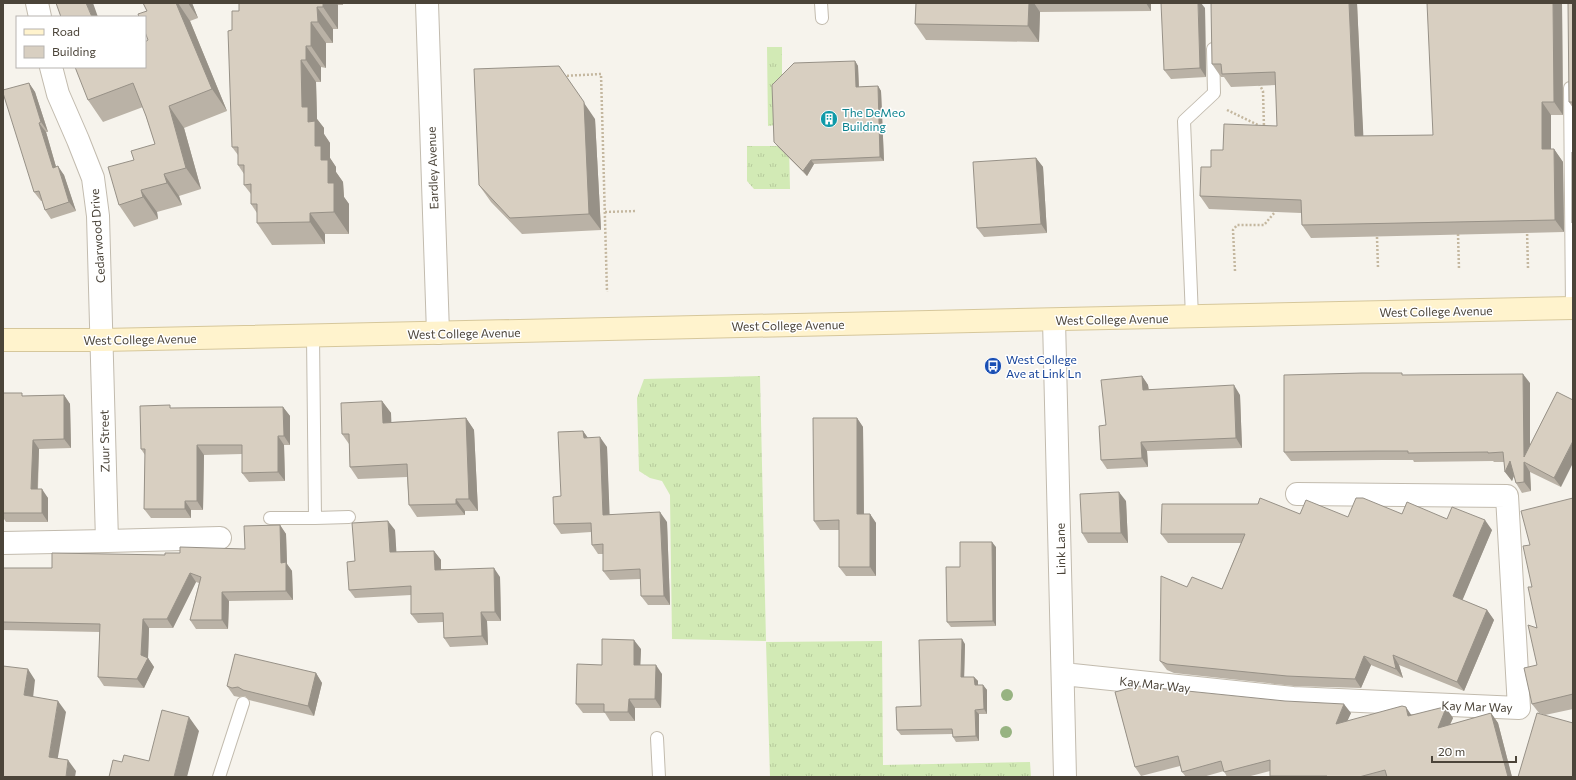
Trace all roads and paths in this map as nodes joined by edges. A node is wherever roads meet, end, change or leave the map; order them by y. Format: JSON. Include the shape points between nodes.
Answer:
{"nodes":[{"id":1,"x":37,"y":3,"type":"edge"},
{"id":2,"x":427,"y":3,"type":"edge"},
{"id":3,"x":821,"y":3,"type":"edge"},
{"id":4,"x":40,"y":16,"type":"edge"},
{"id":5,"x":822,"y":18,"type":"dead end"},
{"id":6,"x":1213,"y":41,"type":"edge"},
{"id":7,"x":51,"y":68,"type":"edge"},
{"id":8,"x":1569,"y":73,"type":"edge"},
{"id":9,"x":562,"y":76,"type":"edge"},
{"id":10,"x":1258,"y":82,"type":"edge"},
{"id":11,"x":1206,"y":100,"type":"junction"},
{"id":12,"x":637,"y":211,"type":"dead end"},
{"id":13,"x":604,"y":212,"type":"junction"},
{"id":14,"x":1275,"y":212,"type":"edge"},
{"id":15,"x":1527,"y":230,"type":"edge"},
{"id":16,"x":1458,"y":234,"type":"edge"},
{"id":17,"x":1377,"y":236,"type":"edge"},
{"id":18,"x":1378,"y":268,"type":"dead end"},
{"id":19,"x":1528,"y":268,"type":"dead end"},
{"id":20,"x":1459,"y":269,"type":"dead end"},
{"id":21,"x":1235,"y":272,"type":"dead end"},
{"id":22,"x":607,"y":292,"type":"dead end"},
{"id":23,"x":1572,"y":308,"type":"edge"},
{"id":24,"x":1192,"y":317,"type":"junction"},
{"id":25,"x":1054,"y":320,"type":"junction"},
{"id":26,"x":438,"y":333,"type":"junction"},
{"id":27,"x":313,"y":336,"type":"junction"},
{"id":28,"x":3,"y":340,"type":"edge"},
{"id":29,"x":102,"y":340,"type":"junction"},
{"id":30,"x":1297,"y":494,"type":"dead end"},
{"id":31,"x":349,"y":517,"type":"dead end"},
{"id":32,"x":270,"y":518,"type":"dead end"},
{"id":33,"x":316,"y":518,"type":"junction"},
{"id":34,"x":220,"y":538,"type":"dead end"},
{"id":35,"x":107,"y":542,"type":"junction"},
{"id":36,"x":3,"y":543,"type":"edge"},
{"id":37,"x":1063,"y":674,"type":"junction"},
{"id":38,"x":243,"y":703,"type":"edge"},
{"id":39,"x":657,"y":738,"type":"dead end"},
{"id":40,"x":219,"y":777,"type":"edge"},
{"id":41,"x":659,"y":777,"type":"edge"},
{"id":42,"x":1066,"y":777,"type":"edge"}],
"edges":[{"from":1,"to":4,"type":"street"},
{"from":2,"to":26,"type":"street","name":"Eardley Avenue"},
{"from":3,"to":5,"type":"lane"},
{"from":6,"to":11,"type":"lane","via":[[1214,93]]},
{"from":7,"to":29,"type":"street","name":"Cedarwood Drive","via":[[58,94],[93,178],[98,216]]},
{"from":8,"to":23,"type":"lane"},
{"from":9,"to":13,"type":"path","via":[[600,74]]},
{"from":10,"to":11,"type":"path","via":[[1263,91],[1264,128]]},
{"from":11,"to":24,"type":"lane","via":[[1184,121]]},
{"from":12,"to":13,"type":"path"},
{"from":13,"to":22,"type":"path"},
{"from":14,"to":21,"type":"path","via":[[1264,225],[1237,225],[1233,230]]},
{"from":15,"to":19,"type":"path"},
{"from":16,"to":20,"type":"path"},
{"from":17,"to":18,"type":"path"},
{"from":23,"to":24,"type":"main road","name":"West College Avenue"},
{"from":24,"to":25,"type":"main road","name":"West College Avenue"},
{"from":25,"to":26,"type":"main road","name":"West College Avenue"},
{"from":25,"to":37,"type":"street","name":"Link Lane"},
{"from":26,"to":27,"type":"main road","name":"West College Avenue"},
{"from":27,"to":29,"type":"main road","name":"West College Avenue"},
{"from":27,"to":33,"type":"lane"},
{"from":28,"to":29,"type":"main road","name":"West College Avenue"},
{"from":29,"to":35,"type":"street","name":"Zuur Street"},
{"from":30,"to":37,"type":"street","name":"Kay Mar Way","via":[[1507,496],[1519,708],[1293,698]]},
{"from":31,"to":33,"type":"lane"},
{"from":32,"to":33,"type":"lane"},
{"from":34,"to":35,"type":"street"},
{"from":35,"to":36,"type":"street"},
{"from":37,"to":42,"type":"street","name":"Link Lane"},
{"from":38,"to":40,"type":"lane"},
{"from":39,"to":41,"type":"lane"}]}
